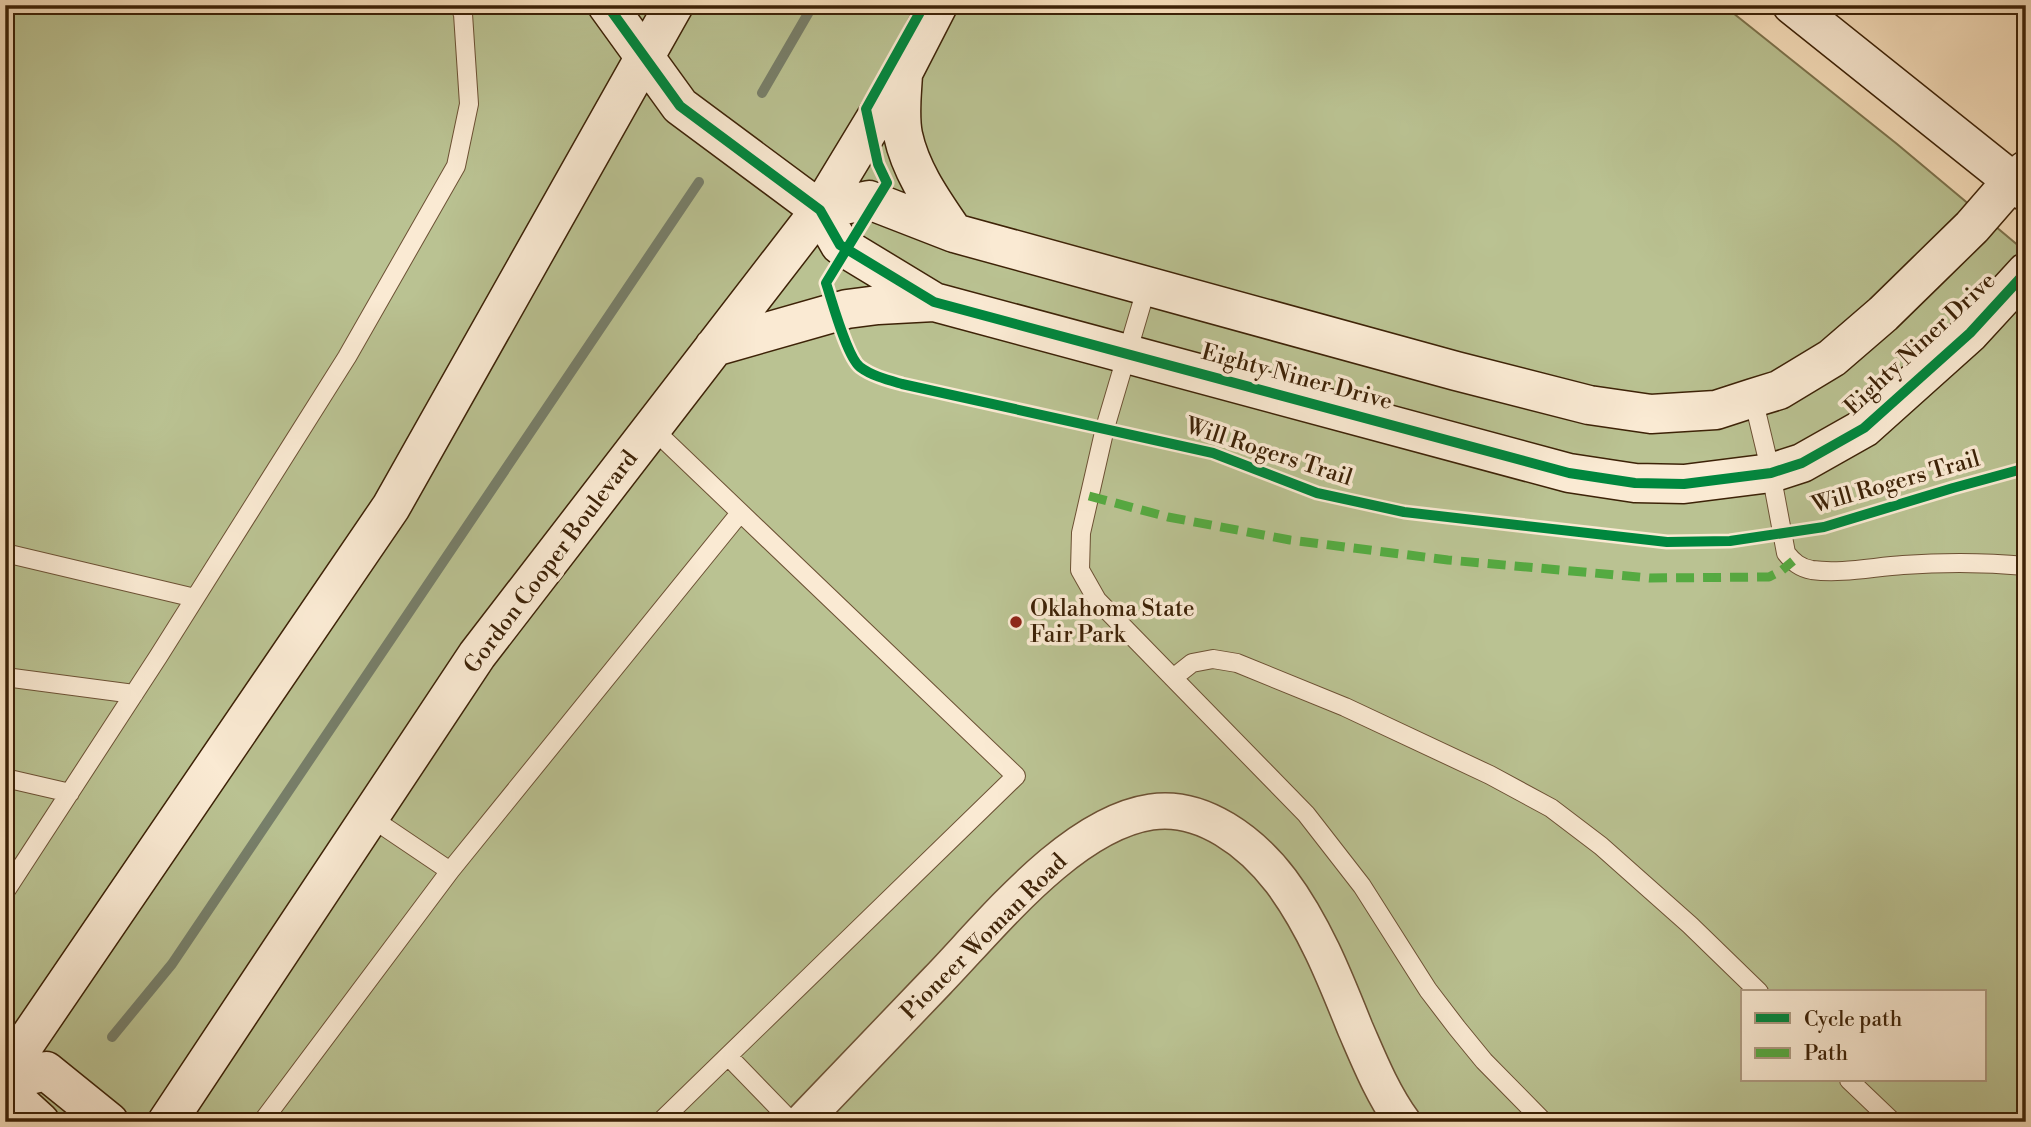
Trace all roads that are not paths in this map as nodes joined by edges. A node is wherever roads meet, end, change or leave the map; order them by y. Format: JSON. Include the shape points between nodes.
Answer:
{"nodes":[{"id":1,"x":459,"y":5,"type":"edge"},
{"id":2,"x":607,"y":5,"type":"edge"},
{"id":3,"x":674,"y":5,"type":"edge"},
{"id":4,"x":938,"y":5,"type":"edge"},
{"id":5,"x":1792,"y":5,"type":"edge"},
{"id":6,"x":645,"y":58,"type":"junction"},
{"id":7,"x":903,"y":73,"type":"junction"},
{"id":8,"x":2021,"y":181,"type":"edge"},
{"id":9,"x":820,"y":210,"type":"junction"},
{"id":10,"x":954,"y":233,"type":"junction"},
{"id":11,"x":2026,"y":272,"type":"edge"},
{"id":12,"x":1147,"y":286,"type":"junction"},
{"id":13,"x":934,"y":302,"type":"junction"},
{"id":14,"x":714,"y":347,"type":"junction"},
{"id":15,"x":1128,"y":354,"type":"junction"},
{"id":16,"x":1753,"y":398,"type":"junction"},
{"id":17,"x":652,"y":428,"type":"junction"},
{"id":18,"x":1771,"y":473,"type":"junction"},
{"id":19,"x":740,"y":513,"type":"junction"},
{"id":20,"x":5,"y":552,"type":"edge"},
{"id":21,"x":2026,"y":566,"type":"edge"},
{"id":22,"x":195,"y":598,"type":"junction"},
{"id":23,"x":5,"y":677,"type":"edge"},
{"id":24,"x":1174,"y":678,"type":"junction"},
{"id":25,"x":134,"y":694,"type":"junction"},
{"id":26,"x":5,"y":778,"type":"edge"},
{"id":27,"x":70,"y":793,"type":"junction"},
{"id":28,"x":370,"y":817,"type":"junction"},
{"id":29,"x":450,"y":871,"type":"junction"},
{"id":30,"x":6,"y":888,"type":"edge"},
{"id":31,"x":1757,"y":990,"type":"edge"},
{"id":32,"x":728,"y":1056,"type":"junction"},
{"id":33,"x":5,"y":1073,"type":"edge"},
{"id":34,"x":5,"y":1081,"type":"edge"},
{"id":35,"x":1851,"y":1082,"type":"edge"},
{"id":36,"x":5,"y":1090,"type":"edge"},
{"id":37,"x":40,"y":1122,"type":"edge"},
{"id":38,"x":109,"y":1122,"type":"edge"},
{"id":39,"x":167,"y":1122,"type":"edge"},
{"id":40,"x":262,"y":1122,"type":"edge"},
{"id":41,"x":660,"y":1122,"type":"edge"},
{"id":42,"x":792,"y":1122,"type":"edge"},
{"id":43,"x":802,"y":1122,"type":"edge"},
{"id":44,"x":1403,"y":1122,"type":"edge"},
{"id":45,"x":1544,"y":1122,"type":"edge"},
{"id":46,"x":1893,"y":1122,"type":"edge"}],
"edges":[{"from":1,"to":22,"type":"lane","via":[[469,104],[456,166],[347,357]]},
{"from":2,"to":6,"type":"street","name":"Eighty Niner Drive"},
{"from":3,"to":6,"type":"street"},
{"from":4,"to":7,"type":"street","name":"Gordon Cooper Boulevard"},
{"from":5,"to":8,"type":"street"},
{"from":6,"to":9,"type":"street","name":"Eighty Niner Drive","via":[[680,106]]},
{"from":6,"to":33,"type":"street","via":[[391,507]]},
{"from":7,"to":9,"type":"street","name":"Gordon Cooper Boulevard"},
{"from":7,"to":10,"type":"street","via":[[901,111],[909,155]]},
{"from":8,"to":16,"type":"street","name":"Eighty Niner Drive","via":[[1832,358],[1779,390]]},
{"from":9,"to":10,"type":"street","name":"Eighty Niner Drive","via":[[869,200]]},
{"from":9,"to":13,"type":"street","name":"Eighty Niner Drive","via":[[840,245]]},
{"from":9,"to":14,"type":"street","name":"Gordon Cooper Boulevard"},
{"from":10,"to":12,"type":"street","name":"Eighty Niner Drive"},
{"from":11,"to":18,"type":"street","name":"Eighty Niner Drive","via":[[1970,333],[1864,428],[1802,463]]},
{"from":12,"to":15,"type":"lane"},
{"from":12,"to":16,"type":"street","name":"Eighty Niner Drive","via":[[1589,405],[1651,414],[1716,410]]},
{"from":13,"to":14,"type":"street","via":[[847,309]]},
{"from":13,"to":15,"type":"street","name":"Eighty Niner Drive"},
{"from":14,"to":17,"type":"street","name":"Gordon Cooper Boulevard"},
{"from":15,"to":18,"type":"street","name":"Eighty Niner Drive","via":[[1569,473],[1635,483],[1684,484]]},
{"from":15,"to":24,"type":"lane","via":[[1089,496],[1080,570],[1097,600]]},
{"from":16,"to":18,"type":"lane"},
{"from":17,"to":19,"type":"lane"},
{"from":17,"to":28,"type":"street","name":"Gordon Cooper Boulevard","via":[[477,655]]},
{"from":18,"to":21,"type":"lane","via":[[1786,553],[1801,567],[1843,570],[1987,562]]},
{"from":19,"to":29,"type":"lane"},
{"from":19,"to":32,"type":"lane","via":[[1016,776]]},
{"from":20,"to":22,"type":"lane"},
{"from":22,"to":25,"type":"lane"},
{"from":23,"to":25,"type":"lane"},
{"from":24,"to":31,"type":"lane","via":[[1192,663],[1213,659],[1237,663],[1490,775],[1551,808],[1601,846]]},
{"from":24,"to":45,"type":"lane","via":[[1306,814],[1362,886],[1457,1028]]},
{"from":25,"to":27,"type":"lane"},
{"from":26,"to":27,"type":"lane"},
{"from":27,"to":30,"type":"lane"},
{"from":28,"to":29,"type":"lane"},
{"from":28,"to":39,"type":"street","name":"Gordon Cooper Boulevard"},
{"from":29,"to":40,"type":"lane"},
{"from":32,"to":41,"type":"lane"},
{"from":32,"to":42,"type":"lane"},
{"from":34,"to":38,"type":"street","via":[[46,1071]]},
{"from":35,"to":46,"type":"lane"},
{"from":36,"to":37,"type":"street"},
{"from":43,"to":44,"type":"street","name":"Pioneer Woman Road","via":[[1054,863],[1105,828],[1152,812],[1203,818],[1264,860],[1299,910],[1332,971],[1375,1074]]}]}
